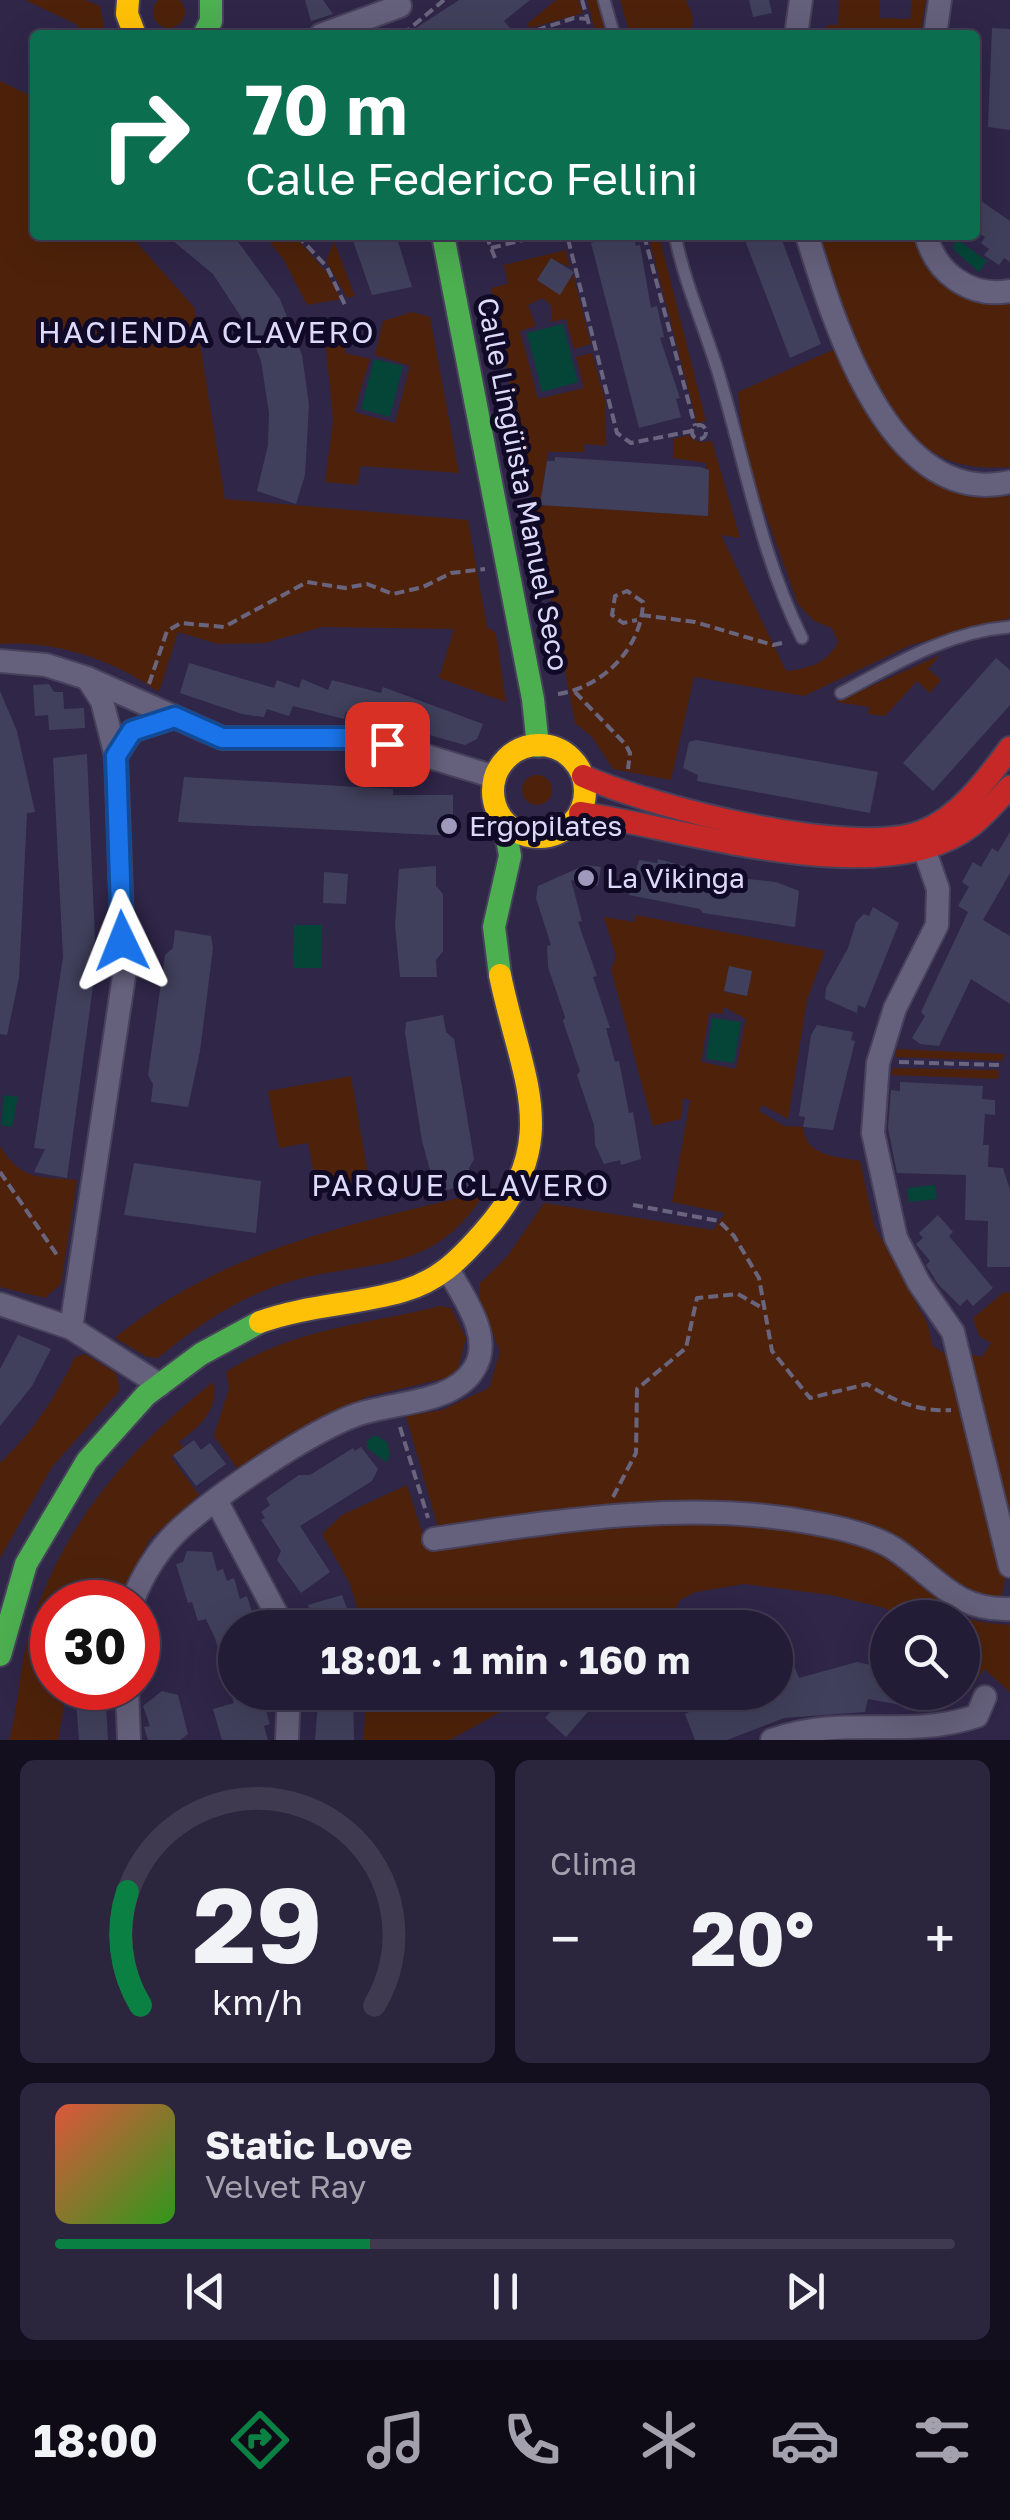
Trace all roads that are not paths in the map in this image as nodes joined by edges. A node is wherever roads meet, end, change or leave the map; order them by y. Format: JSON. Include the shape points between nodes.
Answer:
{"nodes":[{"id":1,"x":128,"y":0,"type":"edge"},
{"id":2,"x":210,"y":0,"type":"edge"},
{"id":3,"x":604,"y":0,"type":"edge"},
{"id":4,"x":801,"y":0,"type":"edge"},
{"id":5,"x":940,"y":0,"type":"edge"},
{"id":6,"x":403,"y":3,"type":"edge"},
{"id":7,"x":133,"y":30,"type":"edge"},
{"id":8,"x":214,"y":30,"type":"edge"},
{"id":9,"x":334,"y":30,"type":"edge"},
{"id":10,"x":380,"y":30,"type":"edge"},
{"id":11,"x":613,"y":30,"type":"edge"},
{"id":12,"x":797,"y":30,"type":"edge"},
{"id":13,"x":936,"y":30,"type":"edge"},
{"id":14,"x":444,"y":240,"type":"edge"},
{"id":15,"x":677,"y":240,"type":"edge"},
{"id":16,"x":809,"y":240,"type":"edge"},
{"id":17,"x":927,"y":240,"type":"edge"},
{"id":18,"x":1010,"y":291,"type":"edge"},
{"id":19,"x":1010,"y":482,"type":"edge"},
{"id":20,"x":1010,"y":627,"type":"edge"},
{"id":21,"x":802,"y":638,"type":"road end"},
{"id":22,"x":0,"y":661,"type":"edge"},
{"id":23,"x":88,"y":678,"type":"junction"},
{"id":24,"x":841,"y":693,"type":"dead end"},
{"id":25,"x":132,"y":698,"type":"junction"},
{"id":26,"x":175,"y":717,"type":"junction"},
{"id":27,"x":110,"y":727,"type":"junction"},
{"id":28,"x":538,"y":746,"type":"junction"},
{"id":29,"x":1010,"y":748,"type":"edge"},
{"id":30,"x":116,"y":756,"type":"junction"},
{"id":31,"x":583,"y":776,"type":"junction"},
{"id":32,"x":496,"y":777,"type":"junction"},
{"id":33,"x":1010,"y":787,"type":"edge"},
{"id":34,"x":580,"y":813,"type":"junction"},
{"id":35,"x":504,"y":822,"type":"junction"},
{"id":36,"x":541,"y":837,"type":"junction"},
{"id":37,"x":922,"y":842,"type":"junction"},
{"id":38,"x":510,"y":856,"type":"junction"},
{"id":39,"x":449,"y":1271,"type":"junction"},
{"id":40,"x":0,"y":1304,"type":"edge"},
{"id":41,"x":71,"y":1328,"type":"junction"},
{"id":42,"x":160,"y":1385,"type":"junction"},
{"id":43,"x":217,"y":1502,"type":"junction"},
{"id":44,"x":434,"y":1538,"type":"road end"},
{"id":45,"x":1010,"y":1566,"type":"edge"},
{"id":46,"x":141,"y":1580,"type":"edge"},
{"id":47,"x":1010,"y":1609,"type":"edge"},
{"id":48,"x":274,"y":1610,"type":"edge"},
{"id":49,"x":0,"y":1654,"type":"edge"},
{"id":50,"x":985,"y":1697,"type":"dead end"},
{"id":51,"x":127,"y":1710,"type":"edge"},
{"id":52,"x":288,"y":1710,"type":"edge"},
{"id":53,"x":129,"y":1740,"type":"edge"},
{"id":54,"x":287,"y":1740,"type":"edge"},
{"id":55,"x":772,"y":1740,"type":"edge"}],
"edges":[{"from":1,"to":7,"type":"street"},
{"from":2,"to":8,"type":"street"},
{"from":3,"to":11,"type":"lane"},
{"from":4,"to":12,"type":"street"},
{"from":5,"to":13,"type":"street"},
{"from":6,"to":9,"type":"street"},
{"from":6,"to":10,"type":"street"},
{"from":14,"to":28,"type":"street","name":"Calle Lingüista Manuel Seco"},
{"from":15,"to":21,"type":"lane"},
{"from":16,"to":19,"type":"street","via":[[828,303],[894,436],[961,484]]},
{"from":17,"to":18,"type":"street","via":[[954,280],[987,295]]},
{"from":20,"to":24,"type":"lane","via":[[938,642]]},
{"from":22,"to":23,"type":"street"},
{"from":23,"to":25,"type":"street"},
{"from":23,"to":27,"type":"street"},
{"from":25,"to":26,"type":"street"},
{"from":25,"to":27,"type":"street"},
{"from":25,"to":30,"type":"street"},
{"from":26,"to":30,"type":"street","via":[[132,731]]},
{"from":26,"to":32,"type":"street","via":[[222,738],[387,744]]},
{"from":27,"to":30,"type":"street"},
{"from":28,"to":31,"type":"street","via":[[568,756]]},
{"from":28,"to":32,"type":"street","via":[[510,756]]},
{"from":29,"to":37,"type":"street"},
{"from":30,"to":41,"type":"street","via":[[124,976]]},
{"from":31,"to":34,"type":"street"},
{"from":31,"to":37,"type":"street","via":[[622,794],[857,839]]},
{"from":32,"to":35,"type":"street","via":[[494,802]]},
{"from":33,"to":37,"type":"street","via":[[993,811]]},
{"from":34,"to":36,"type":"street","via":[[564,830]]},
{"from":34,"to":37,"type":"street","via":[[852,860]]},
{"from":35,"to":36,"type":"street"},
{"from":35,"to":38,"type":"street"},
{"from":36,"to":38,"type":"street"},
{"from":37,"to":45,"type":"street","via":[[938,889],[938,925],[895,1008],[878,1063],[873,1133],[896,1238],[953,1332]]},
{"from":38,"to":39,"type":"street","via":[[494,926],[500,979],[525,1060],[530,1142],[512,1201]]},
{"from":39,"to":42,"type":"street","via":[[403,1292],[298,1308],[248,1326]]},
{"from":39,"to":43,"type":"street","via":[[481,1343],[476,1367],[461,1386],[351,1416]]},
{"from":40,"to":41,"type":"street"},
{"from":41,"to":42,"type":"street"},
{"from":42,"to":49,"type":"street","via":[[87,1461],[26,1564]]},
{"from":43,"to":46,"type":"street","via":[[169,1542]]},
{"from":43,"to":48,"type":"street"},
{"from":44,"to":47,"type":"street","via":[[604,1514],[813,1523],[890,1546],[980,1610]]},
{"from":50,"to":55,"type":"street","via":[[977,1716],[946,1728],[834,1726]]},
{"from":51,"to":53,"type":"street"},
{"from":52,"to":54,"type":"street"}]}
